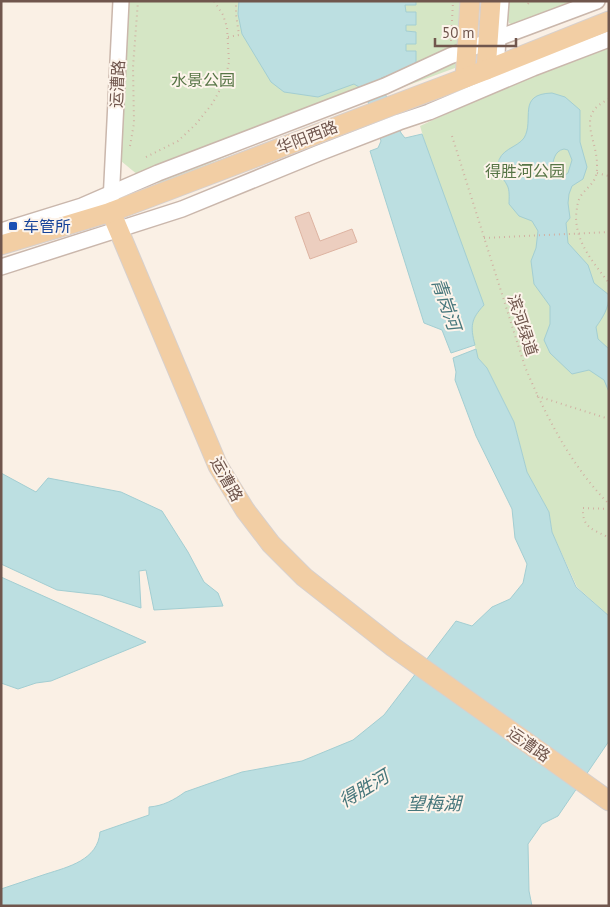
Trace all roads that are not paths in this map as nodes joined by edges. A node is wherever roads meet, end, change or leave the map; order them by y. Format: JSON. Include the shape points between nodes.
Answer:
{"nodes":[{"id":1,"x":121,"y":1,"type":"edge"},
{"id":2,"x":470,"y":1,"type":"edge"},
{"id":3,"x":491,"y":1,"type":"edge"},
{"id":4,"x":501,"y":1,"type":"edge"},
{"id":5,"x":597,"y":1,"type":"edge"},
{"id":6,"x":609,"y":21,"type":"edge"},
{"id":7,"x":609,"y":39,"type":"edge"},
{"id":8,"x":494,"y":40,"type":"junction"},
{"id":9,"x":467,"y":50,"type":"junction"},
{"id":10,"x":491,"y":68,"type":"junction"},
{"id":11,"x":464,"y":78,"type":"junction"},
{"id":12,"x":396,"y":113,"type":"junction"},
{"id":13,"x":371,"y":123,"type":"junction"},
{"id":14,"x":111,"y":193,"type":"junction"},
{"id":15,"x":111,"y":212,"type":"junction"},
{"id":16,"x":1,"y":230,"type":"edge"},
{"id":17,"x":1,"y":245,"type":"edge"},
{"id":18,"x":1,"y":267,"type":"edge"},
{"id":19,"x":609,"y":801,"type":"edge"}],
"edges":[{"from":1,"to":14,"type":"street","name":"运漕路"},
{"from":2,"to":9,"type":"main road"},
{"from":3,"to":8,"type":"main road"},
{"from":4,"to":8,"type":"street"},
{"from":5,"to":8,"type":"street"},
{"from":6,"to":10,"type":"main road","name":"华阳西路"},
{"from":7,"to":12,"type":"street","via":[[429,112]]},
{"from":8,"to":9,"type":"street"},
{"from":8,"to":10,"type":"main road"},
{"from":9,"to":11,"type":"main road"},
{"from":9,"to":14,"type":"street","via":[[361,96]]},
{"from":10,"to":11,"type":"main road","name":"华阳西路"},
{"from":11,"to":12,"type":"main road","name":"华阳西路"},
{"from":12,"to":13,"type":"main road","name":"华阳西路"},
{"from":13,"to":15,"type":"main road","name":"华阳西路"},
{"from":13,"to":18,"type":"street","via":[[182,209]]},
{"from":14,"to":15,"type":"street","name":"运漕路"},
{"from":14,"to":16,"type":"street","via":[[82,206]]},
{"from":15,"to":17,"type":"main road","name":"华阳西路"},
{"from":15,"to":19,"type":"main road","name":"运漕路","via":[[218,466],[271,544],[304,577],[393,646]]}]}
